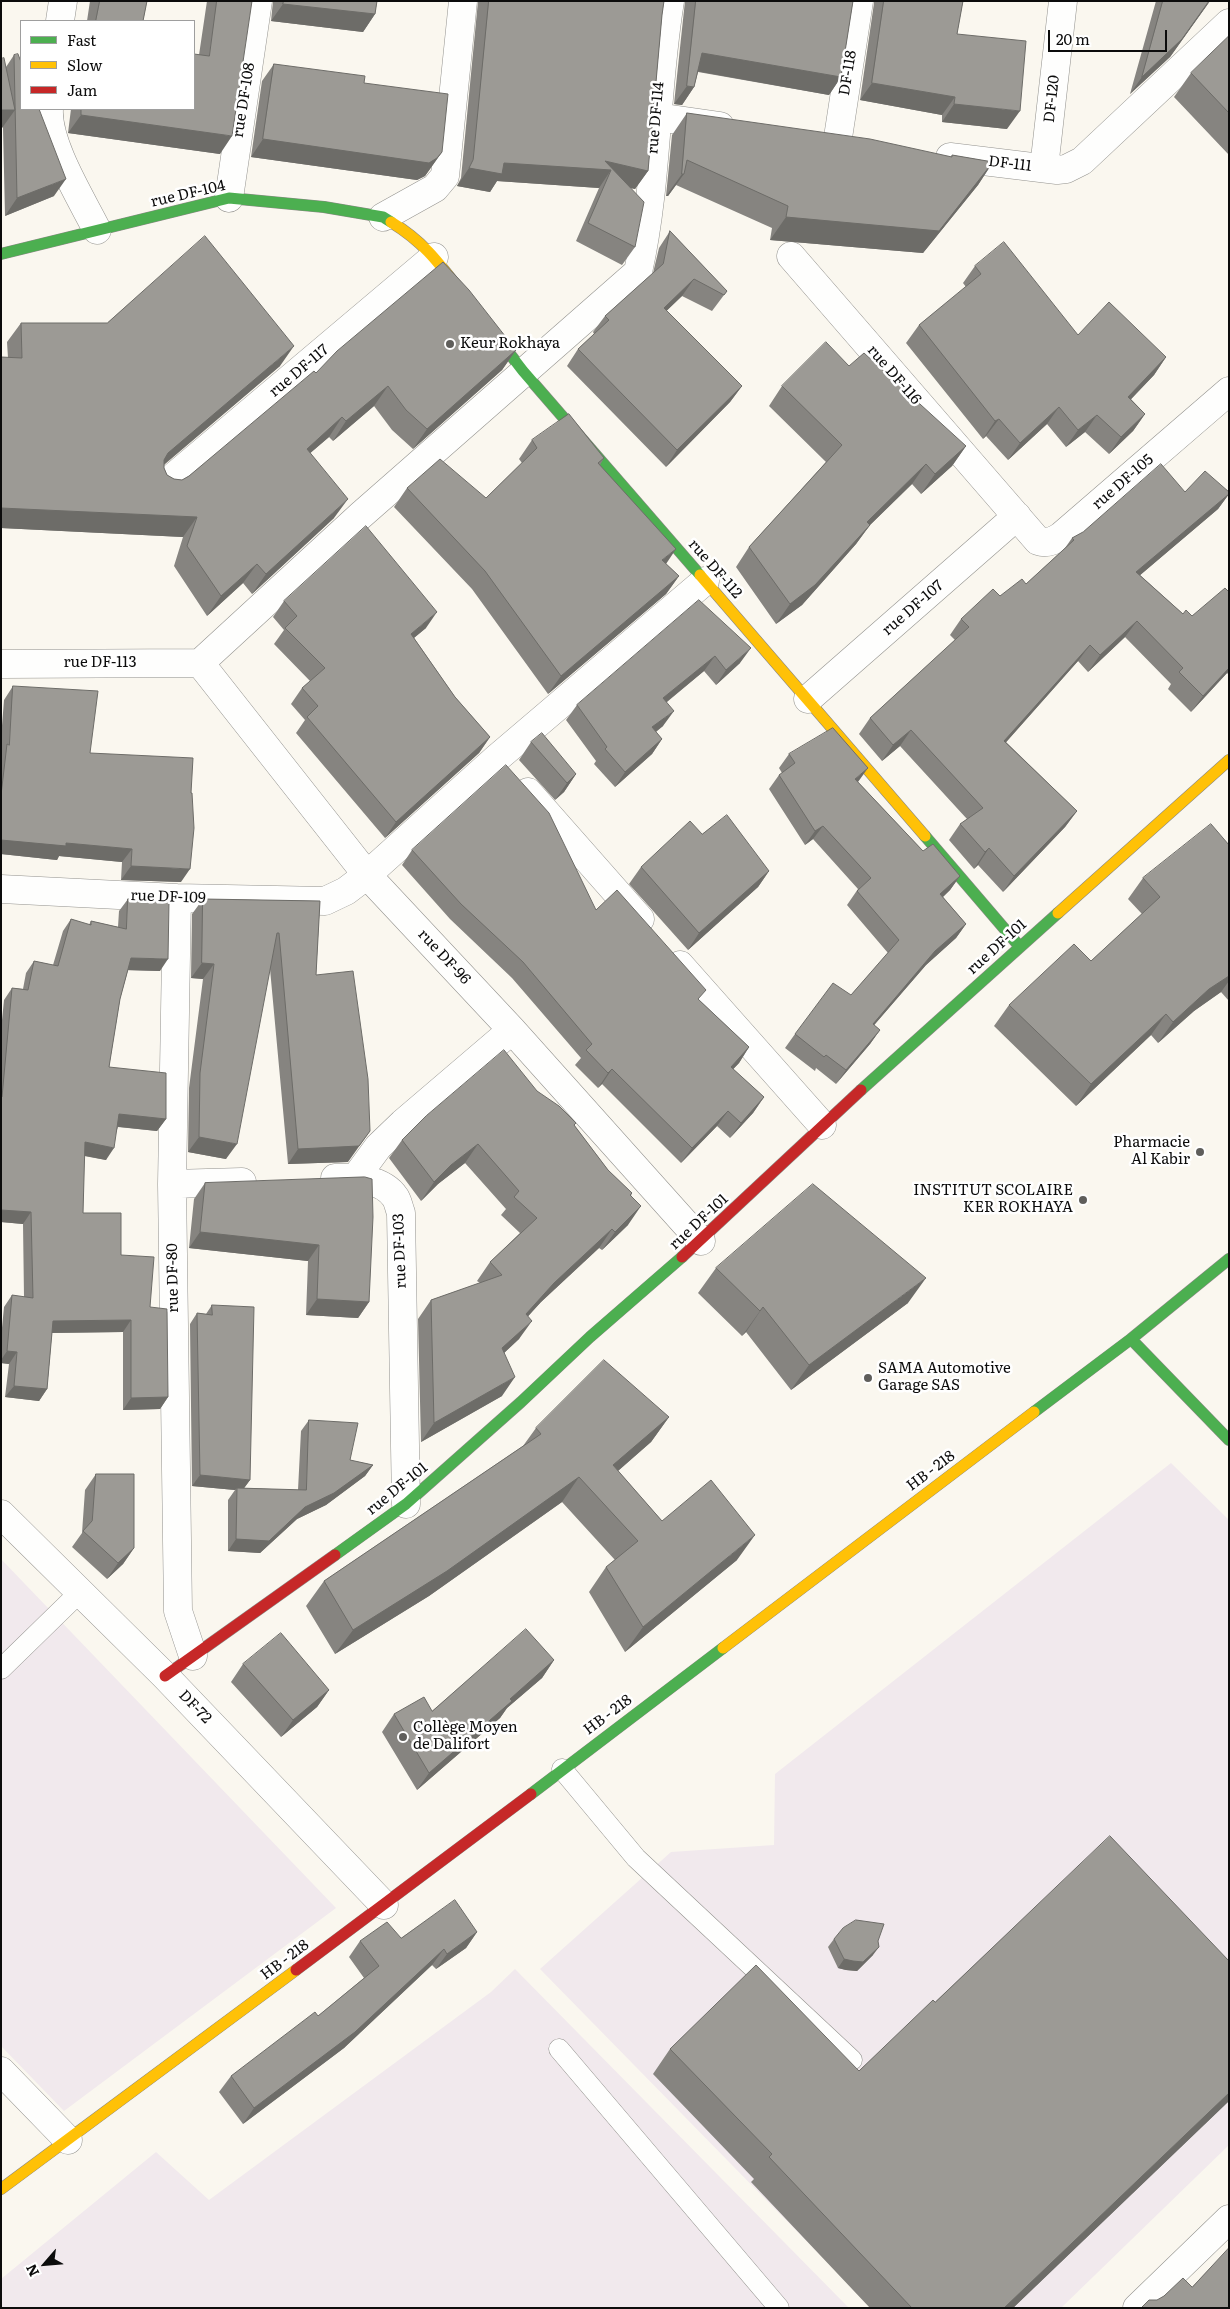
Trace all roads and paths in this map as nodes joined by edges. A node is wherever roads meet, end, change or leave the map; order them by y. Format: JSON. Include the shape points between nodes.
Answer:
{"nodes":[{"id":1,"x":63,"y":1,"type":"edge"},
{"id":2,"x":258,"y":1,"type":"edge"},
{"id":3,"x":463,"y":1,"type":"edge"},
{"id":4,"x":670,"y":1,"type":"edge"},
{"id":5,"x":859,"y":1,"type":"edge"},
{"id":6,"x":1063,"y":1,"type":"edge"},
{"id":7,"x":60,"y":20,"type":"edge"},
{"id":8,"x":1229,"y":23,"type":"edge"},
{"id":9,"x":49,"y":110,"type":"edge"},
{"id":10,"x":657,"y":116,"type":"junction"},
{"id":11,"x":742,"y":130,"type":"edge"},
{"id":12,"x":809,"y":140,"type":"edge"},
{"id":13,"x":926,"y":154,"type":"edge"},
{"id":14,"x":1055,"y":168,"type":"junction"},
{"id":15,"x":229,"y":198,"type":"junction"},
{"id":16,"x":383,"y":217,"type":"junction"},
{"id":17,"x":98,"y":230,"type":"junction"},
{"id":18,"x":1,"y":254,"type":"edge"},
{"id":19,"x":791,"y":256,"type":"dead end"},
{"id":20,"x":434,"y":257,"type":"junction"},
{"id":21,"x":469,"y":302,"type":"edge"},
{"id":22,"x":481,"y":318,"type":"edge"},
{"id":23,"x":523,"y":371,"type":"junction"},
{"id":24,"x":1229,"y":391,"type":"edge"},
{"id":25,"x":165,"y":484,"type":"edge"},
{"id":26,"x":1017,"y":516,"type":"junction"},
{"id":27,"x":705,"y":581,"type":"junction"},
{"id":28,"x":200,"y":663,"type":"junction"},
{"id":29,"x":1,"y":664,"type":"edge"},
{"id":30,"x":808,"y":699,"type":"junction"},
{"id":31,"x":497,"y":758,"type":"junction"},
{"id":32,"x":1229,"y":760,"type":"edge"},
{"id":33,"x":367,"y":875,"type":"junction"},
{"id":34,"x":1,"y":889,"type":"edge"},
{"id":35,"x":177,"y":898,"type":"junction"},
{"id":36,"x":1020,"y":947,"type":"junction"},
{"id":37,"x":512,"y":1030,"type":"junction"},
{"id":38,"x":822,"y":1125,"type":"junction"},
{"id":39,"x":356,"y":1177,"type":"junction"},
{"id":40,"x":307,"y":1179,"type":"edge"},
{"id":41,"x":269,"y":1181,"type":"edge"},
{"id":42,"x":172,"y":1184,"type":"junction"},
{"id":43,"x":701,"y":1241,"type":"junction"},
{"id":44,"x":1229,"y":1259,"type":"edge"},
{"id":45,"x":1131,"y":1339,"type":"junction"},
{"id":46,"x":1229,"y":1440,"type":"edge"},
{"id":47,"x":406,"y":1504,"type":"junction"},
{"id":48,"x":1,"y":1514,"type":"edge"},
{"id":49,"x":80,"y":1592,"type":"junction"},
{"id":50,"x":193,"y":1656,"type":"junction"},
{"id":51,"x":1,"y":1669,"type":"edge"},
{"id":52,"x":165,"y":1676,"type":"junction"},
{"id":53,"x":562,"y":1768,"type":"junction"},
{"id":54,"x":384,"y":1905,"type":"junction"},
{"id":55,"x":559,"y":2049,"type":"dead end"},
{"id":56,"x":852,"y":2060,"type":"dead end"},
{"id":57,"x":1,"y":2071,"type":"edge"},
{"id":58,"x":68,"y":2140,"type":"junction"},
{"id":59,"x":1,"y":2189,"type":"edge"},
{"id":60,"x":1229,"y":2219,"type":"edge"},
{"id":61,"x":779,"y":2308,"type":"edge"},
{"id":62,"x":1137,"y":2308,"type":"edge"}],
"edges":[{"from":1,"to":7,"type":"street"},
{"from":2,"to":15,"type":"street","name":"rue DF-108"},
{"from":3,"to":16,"type":"street","via":[[445,176],[435,188]]},
{"from":4,"to":10,"type":"street","name":"rue DF-114","via":[[660,67]]},
{"from":5,"to":12,"type":"street","name":"DF-118","number":"DF-118","via":[[847,145]]},
{"from":6,"to":14,"type":"street","name":"DF-120","number":"DF-120"},
{"from":8,"to":14,"type":"street","via":[[1088,156]]},
{"from":9,"to":17,"type":"street","via":[[48,121],[56,146]]},
{"from":10,"to":11,"type":"street"},
{"from":10,"to":23,"type":"street","name":"rue DF-114","via":[[646,235],[638,272]]},
{"from":13,"to":14,"type":"street","name":"DF-111","number":"DF-111"},
{"from":15,"to":16,"type":"street","name":"rue DF-104","via":[[324,207]]},
{"from":15,"to":17,"type":"street","name":"rue DF-104"},
{"from":16,"to":20,"type":"street","via":[[413,235]]},
{"from":17,"to":18,"type":"street","name":"rue DF-104"},
{"from":19,"to":26,"type":"street","name":"rue DF-116"},
{"from":20,"to":21,"type":"street"},
{"from":20,"to":25,"type":"street","name":"rue DF-117"},
{"from":22,"to":23,"type":"street","name":"rue DF-112"},
{"from":23,"to":27,"type":"street","name":"rue DF-112"},
{"from":23,"to":28,"type":"street","name":"rue DF-114"},
{"from":24,"to":26,"type":"street","name":"rue DF-105","via":[[1055,540],[1049,543],[1038,541]]},
{"from":26,"to":30,"type":"street","name":"rue DF-107"},
{"from":27,"to":30,"type":"street","name":"rue DF-112"},
{"from":27,"to":31,"type":"street"},
{"from":28,"to":29,"type":"street","name":"rue DF-113"},
{"from":28,"to":33,"type":"street","name":"rue DF-96"},
{"from":30,"to":36,"type":"street","name":"rue DF-112"},
{"from":31,"to":33,"type":"street"},
{"from":31,"to":38,"type":"street"},
{"from":32,"to":36,"type":"street","name":"rue DF-101"},
{"from":33,"to":35,"type":"street","name":"rue DF-109","via":[[334,898],[324,901]]},
{"from":33,"to":37,"type":"street","name":"rue DF-96"},
{"from":34,"to":35,"type":"street","name":"rue DF-109"},
{"from":35,"to":42,"type":"street","name":"rue DF-80"},
{"from":36,"to":38,"type":"street","name":"rue DF-101"},
{"from":37,"to":39,"type":"street","via":[[403,1123],[378,1147]]},
{"from":37,"to":43,"type":"street","name":"rue DF-96"},
{"from":38,"to":43,"type":"street","name":"rue DF-101"},
{"from":39,"to":40,"type":"street","name":"rue DF-103"},
{"from":39,"to":47,"type":"street","name":"rue DF-103","via":[[383,1187],[395,1197],[400,1213]]},
{"from":41,"to":42,"type":"street"},
{"from":42,"to":50,"type":"street","name":"rue DF-80","via":[[178,1611]]},
{"from":43,"to":47,"type":"street","name":"rue DF-101"},
{"from":44,"to":45,"type":"street","name":"HB - 218"},
{"from":45,"to":46,"type":"street"},
{"from":45,"to":53,"type":"street","name":"HB - 218"},
{"from":47,"to":50,"type":"street","name":"rue DF-101"},
{"from":48,"to":49,"type":"street","name":"DF-72","number":"DF-72"},
{"from":49,"to":51,"type":"lane"},
{"from":49,"to":52,"type":"street","name":"DF-72","number":"DF-72"},
{"from":50,"to":52,"type":"street","name":"rue DF-101"},
{"from":52,"to":54,"type":"street","name":"DF-72","number":"DF-72"},
{"from":53,"to":54,"type":"street","name":"HB - 218"},
{"from":53,"to":56,"type":"lane","via":[[636,1858]]},
{"from":54,"to":58,"type":"street","name":"HB - 218"},
{"from":55,"to":61,"type":"lane"},
{"from":57,"to":58,"type":"street"},
{"from":58,"to":59,"type":"street","name":"HB - 218"},
{"from":60,"to":62,"type":"street"}]}
